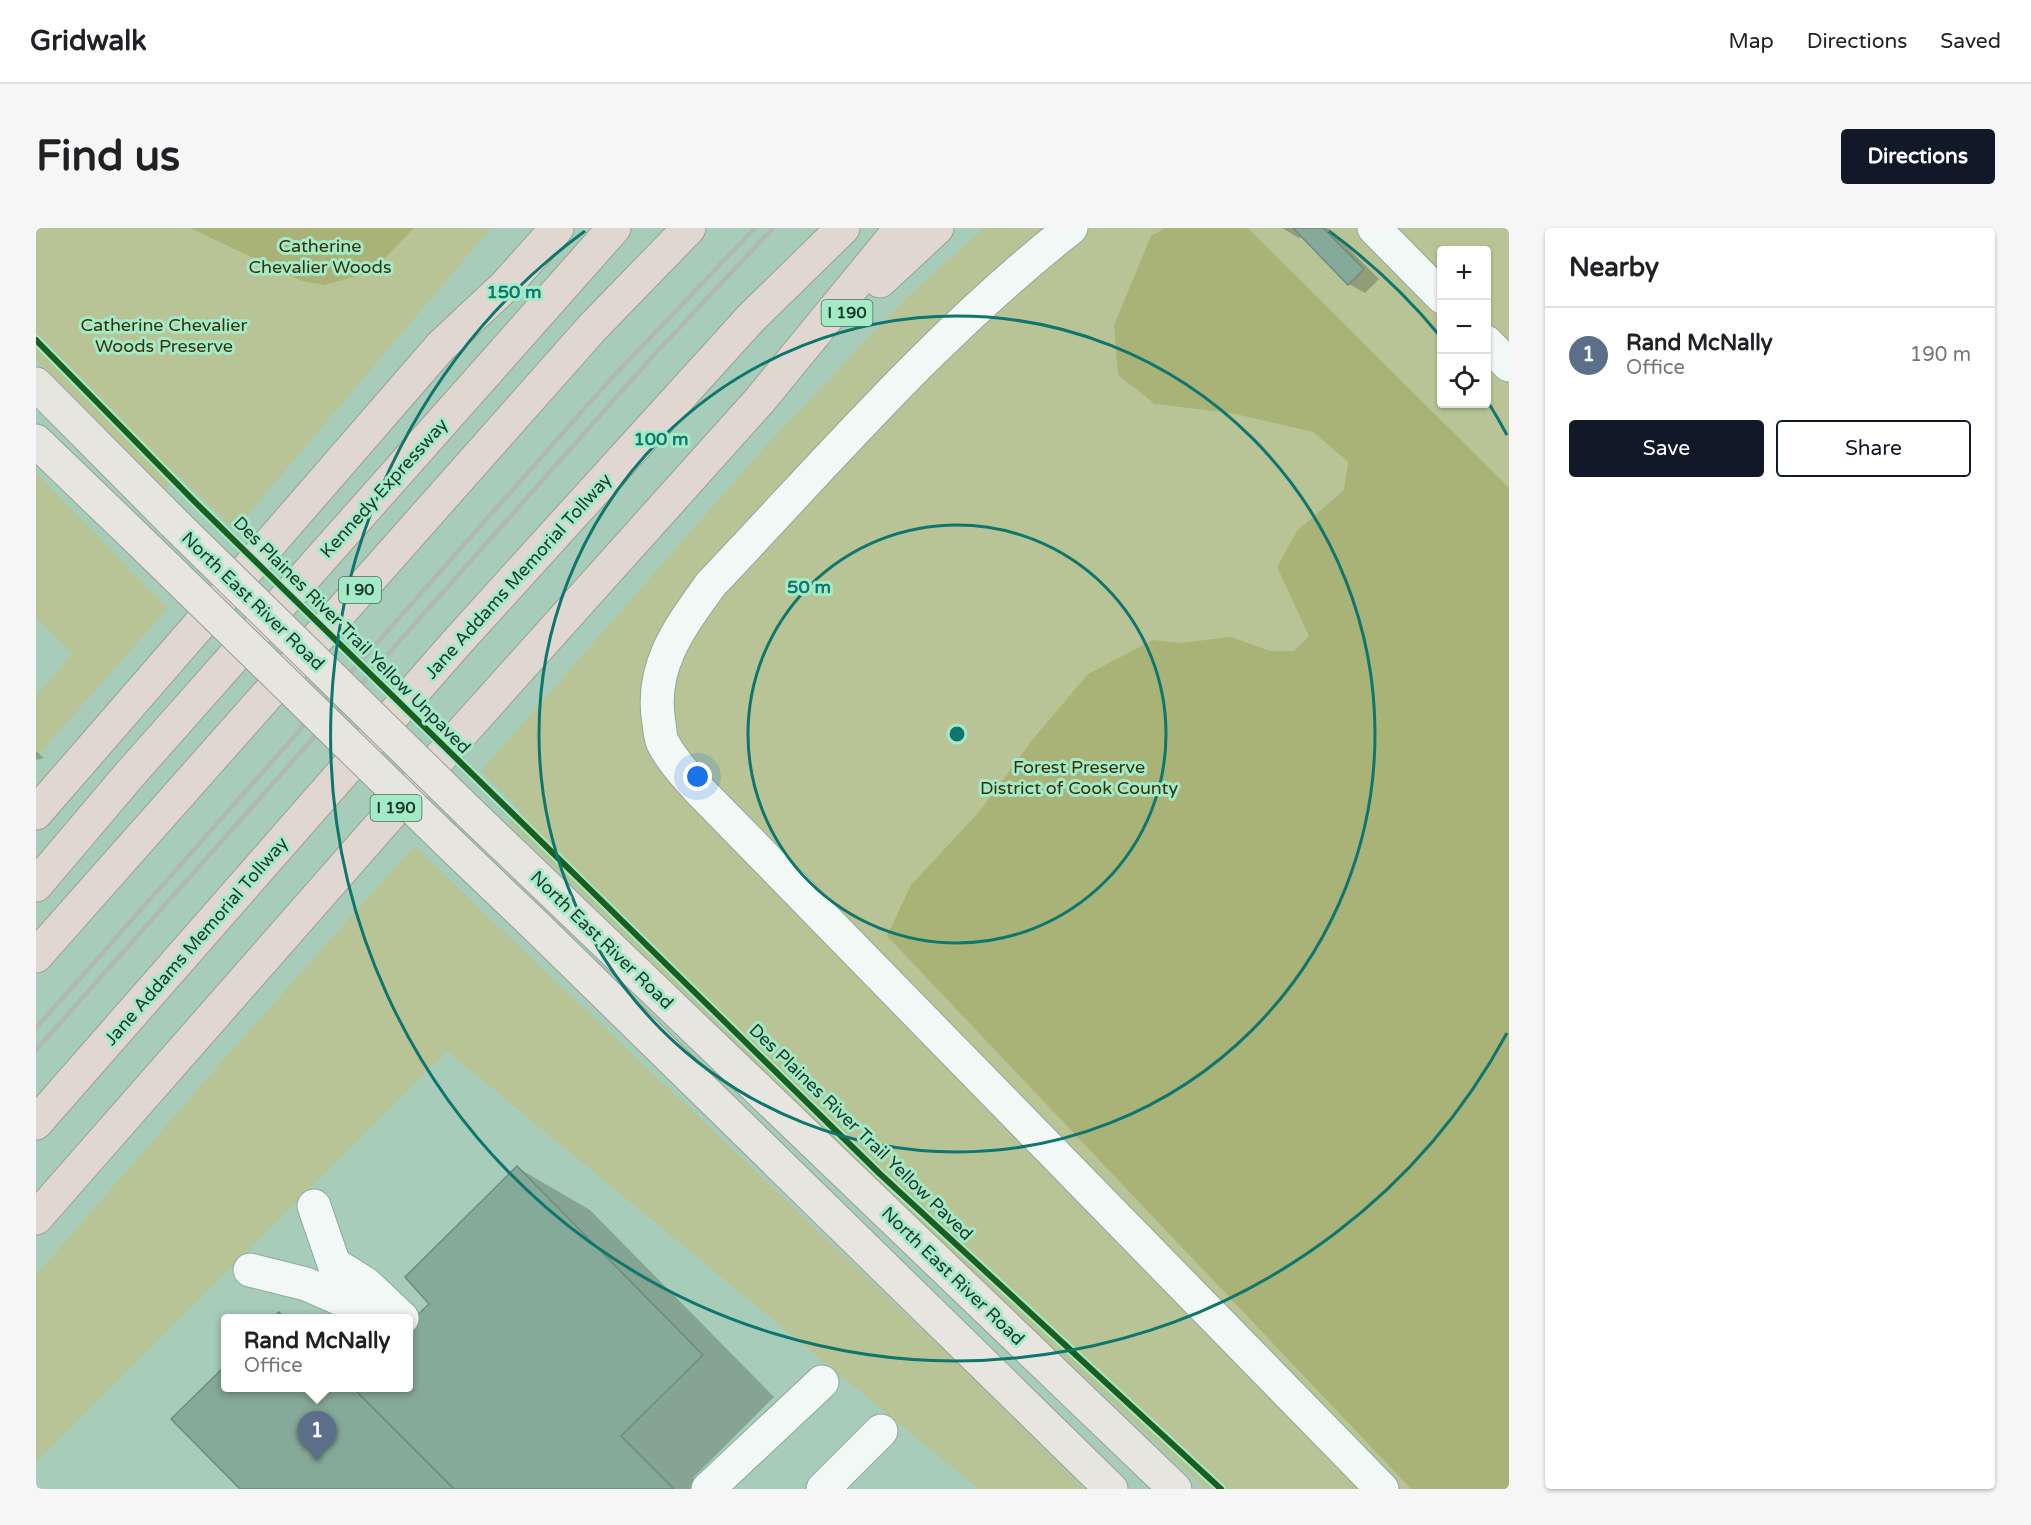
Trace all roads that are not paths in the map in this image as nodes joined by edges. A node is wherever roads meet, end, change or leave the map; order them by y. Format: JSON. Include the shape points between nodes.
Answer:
{"nodes":[{"id":1,"x":530,"y":228,"type":"edge"},
{"id":2,"x":557,"y":228,"type":"edge"},
{"id":3,"x":614,"y":228,"type":"edge"},
{"id":4,"x":689,"y":228,"type":"edge"},
{"id":5,"x":843,"y":228,"type":"edge"},
{"id":6,"x":901,"y":228,"type":"edge"},
{"id":7,"x":937,"y":228,"type":"edge"},
{"id":8,"x":1071,"y":228,"type":"edge"},
{"id":9,"x":1374,"y":228,"type":"edge"},
{"id":10,"x":1437,"y":292,"type":"edge"},
{"id":11,"x":441,"y":346,"type":"junction"},
{"id":12,"x":1491,"y":347,"type":"edge"},
{"id":13,"x":1509,"y":365,"type":"edge"},
{"id":14,"x":36,"y":384,"type":"edge"},
{"id":15,"x":760,"y":400,"type":"junction"},
{"id":16,"x":36,"y":441,"type":"edge"},
{"id":17,"x":36,"y":813,"type":"edge"},
{"id":18,"x":36,"y":885,"type":"edge"},
{"id":19,"x":36,"y":956,"type":"edge"},
{"id":20,"x":36,"y":1123,"type":"edge"},
{"id":21,"x":314,"y":1206,"type":"dead end"},
{"id":22,"x":36,"y":1218,"type":"edge"},
{"id":23,"x":334,"y":1264,"type":"junction"},
{"id":24,"x":250,"y":1270,"type":"dead end"},
{"id":25,"x":345,"y":1313,"type":"edge"},
{"id":26,"x":398,"y":1314,"type":"edge"},
{"id":27,"x":822,"y":1382,"type":"dead end"},
{"id":28,"x":881,"y":1431,"type":"dead end"},
{"id":29,"x":708,"y":1489,"type":"edge"},
{"id":30,"x":823,"y":1489,"type":"edge"},
{"id":31,"x":1111,"y":1489,"type":"edge"},
{"id":32,"x":1175,"y":1489,"type":"edge"},
{"id":33,"x":1382,"y":1489,"type":"edge"}],
"edges":[{"from":1,"to":11,"type":"highway","via":[[487,280]]},
{"from":2,"to":11,"type":"highway","via":[[505,286]]},
{"from":3,"to":18,"type":"highway","name":"Kennedy Expressway"},
{"from":4,"to":19,"type":"highway","number":"I 90","via":[[592,328]]},
{"from":5,"to":20,"type":"highway","name":"Jane Addams Memorial Tollway","via":[[750,318],[466,633]]},
{"from":6,"to":15,"type":"highway"},
{"from":7,"to":15,"type":"highway","number":"I 190"},
{"from":8,"to":33,"type":"lane","via":[[938,345],[711,585],[666,653],[658,684],[657,714],[662,743],[689,780]]},
{"from":9,"to":10,"type":"lane"},
{"from":11,"to":17,"type":"highway"},
{"from":12,"to":13,"type":"lane"},
{"from":14,"to":32,"type":"main road","name":"North East River Road","bridge":true,"via":[[468,811]]},
{"from":15,"to":22,"type":"highway","number":"I 190"},
{"from":16,"to":31,"type":"main road","name":"North East River Road","bridge":true},
{"from":21,"to":23,"type":"lane"},
{"from":23,"to":25,"type":"lane"},
{"from":23,"to":26,"type":"lane","via":[[366,1284]]},
{"from":24,"to":25,"type":"lane","via":[[306,1284]]},
{"from":27,"to":29,"type":"lane"},
{"from":28,"to":30,"type":"lane"}]}
